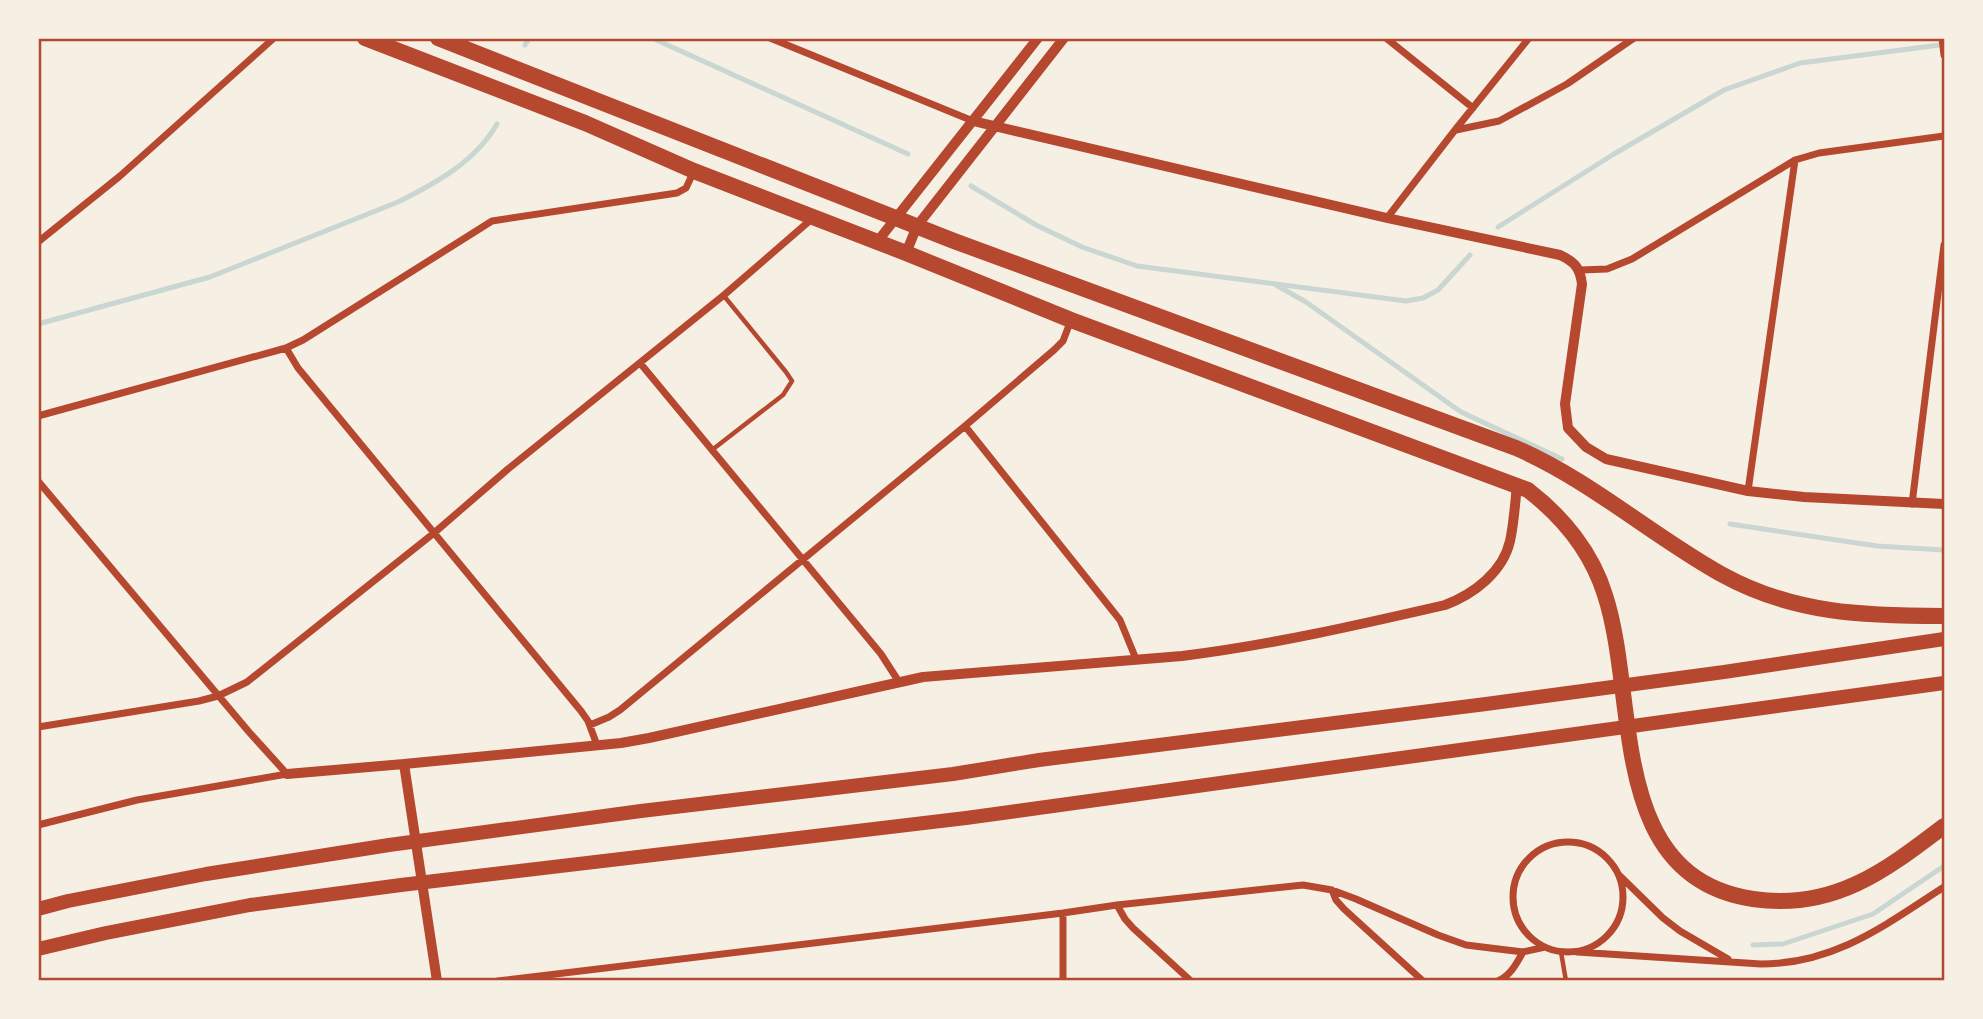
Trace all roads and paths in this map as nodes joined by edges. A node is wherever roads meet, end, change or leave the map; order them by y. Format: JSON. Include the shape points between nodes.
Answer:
{"nodes":[{"id":1,"x":274,"y":38,"type":"edge"},
{"id":2,"x":365,"y":38,"type":"edge"},
{"id":3,"x":438,"y":38,"type":"edge"},
{"id":4,"x":770,"y":38,"type":"edge"},
{"id":5,"x":1038,"y":38,"type":"edge"},
{"id":6,"x":1064,"y":38,"type":"edge"},
{"id":7,"x":1386,"y":38,"type":"edge"},
{"id":8,"x":1529,"y":38,"type":"edge"},
{"id":9,"x":1634,"y":38,"type":"edge"},
{"id":10,"x":1942,"y":38,"type":"edge"},
{"id":11,"x":1944,"y":55,"type":"edge"},
{"id":12,"x":1473,"y":108,"type":"junction"},
{"id":13,"x":973,"y":121,"type":"junction"},
{"id":14,"x":996,"y":125,"type":"junction"},
{"id":15,"x":1455,"y":130,"type":"junction"},
{"id":16,"x":1944,"y":136,"type":"edge"},
{"id":17,"x":1795,"y":160,"type":"junction"},
{"id":18,"x":694,"y":171,"type":"junction"},
{"id":19,"x":814,"y":217,"type":"junction"},
{"id":20,"x":1387,"y":218,"type":"junction"},
{"id":21,"x":897,"y":219,"type":"junction"},
{"id":22,"x":917,"y":226,"type":"junction"},
{"id":23,"x":38,"y":242,"type":"edge"},
{"id":24,"x":877,"y":242,"type":"junction"},
{"id":25,"x":1944,"y":245,"type":"edge"},
{"id":26,"x":906,"y":253,"type":"junction"},
{"id":27,"x":1581,"y":270,"type":"junction"},
{"id":28,"x":724,"y":295,"type":"junction"},
{"id":29,"x":1071,"y":320,"type":"junction"},
{"id":30,"x":286,"y":348,"type":"junction"},
{"id":31,"x":640,"y":363,"type":"junction"},
{"id":32,"x":38,"y":416,"type":"edge"},
{"id":33,"x":965,"y":426,"type":"junction"},
{"id":34,"x":712,"y":451,"type":"junction"},
{"id":35,"x":38,"y":481,"type":"edge"},
{"id":36,"x":1517,"y":485,"type":"junction"},
{"id":37,"x":1748,"y":491,"type":"junction"},
{"id":38,"x":1912,"y":504,"type":"junction"},
{"id":39,"x":1944,"y":504,"type":"edge"},
{"id":40,"x":434,"y":533,"type":"junction"},
{"id":41,"x":802,"y":560,"type":"junction"},
{"id":42,"x":1944,"y":616,"type":"edge"},
{"id":43,"x":1944,"y":639,"type":"edge"},
{"id":44,"x":1136,"y":659,"type":"junction"},
{"id":45,"x":899,"y":682,"type":"junction"},
{"id":46,"x":1944,"y":682,"type":"edge"},
{"id":47,"x":218,"y":696,"type":"junction"},
{"id":48,"x":590,"y":725,"type":"junction"},
{"id":49,"x":38,"y":727,"type":"edge"},
{"id":50,"x":597,"y":745,"type":"junction"},
{"id":51,"x":404,"y":764,"type":"junction"},
{"id":52,"x":287,"y":774,"type":"junction"},
{"id":53,"x":38,"y":825,"type":"edge"},
{"id":54,"x":1944,"y":826,"type":"edge"},
{"id":55,"x":1617,"y":873,"type":"junction"},
{"id":56,"x":1944,"y":887,"type":"edge"},
{"id":57,"x":1332,"y":891,"type":"junction"},
{"id":58,"x":1117,"y":905,"type":"junction"},
{"id":59,"x":38,"y":909,"type":"edge"},
{"id":60,"x":1063,"y":913,"type":"junction"},
{"id":61,"x":1545,"y":947,"type":"junction"},
{"id":62,"x":38,"y":949,"type":"edge"},
{"id":63,"x":1577,"y":951,"type":"junction"},
{"id":64,"x":1523,"y":952,"type":"junction"},
{"id":65,"x":1561,"y":952,"type":"junction"},
{"id":66,"x":1731,"y":961,"type":"junction"},
{"id":67,"x":437,"y":981,"type":"edge"},
{"id":68,"x":498,"y":981,"type":"edge"},
{"id":69,"x":1063,"y":981,"type":"edge"},
{"id":70,"x":1191,"y":981,"type":"edge"},
{"id":71,"x":1423,"y":981,"type":"edge"},
{"id":72,"x":1498,"y":981,"type":"edge"},
{"id":73,"x":1566,"y":981,"type":"edge"}],
"edges":[{"from":1,"to":23,"type":"street","via":[[120,176]]},
{"from":2,"to":18,"type":"highway","via":[[585,123]]},
{"from":3,"to":21,"type":"highway"},
{"from":4,"to":13,"type":"street"},
{"from":5,"to":13,"type":"street"},
{"from":6,"to":14,"type":"street"},
{"from":7,"to":12,"type":"street"},
{"from":8,"to":12,"type":"street"},
{"from":9,"to":15,"type":"street","via":[[1567,84],[1499,121]]},
{"from":10,"to":11,"type":"street"},
{"from":12,"to":15,"type":"street"},
{"from":13,"to":14,"type":"street"},
{"from":13,"to":21,"type":"street"},
{"from":14,"to":20,"type":"street"},
{"from":14,"to":22,"type":"street"},
{"from":15,"to":20,"type":"street"},
{"from":16,"to":17,"type":"street"},
{"from":17,"to":27,"type":"street","via":[[1632,260],[1607,269]]},
{"from":17,"to":37,"type":"street"},
{"from":18,"to":19,"type":"highway"},
{"from":18,"to":30,"type":"street","via":[[686,188],[677,193],[492,221]]},
{"from":19,"to":24,"type":"highway"},
{"from":19,"to":28,"type":"street"},
{"from":20,"to":27,"type":"street","via":[[1560,255]]},
{"from":21,"to":22,"type":"highway"},
{"from":21,"to":24,"type":"street"},
{"from":22,"to":26,"type":"street"},
{"from":22,"to":42,"type":"highway","via":[[1528,453],[1723,575],[1770,595],[1847,614]]},
{"from":24,"to":26,"type":"highway"},
{"from":25,"to":38,"type":"street"},
{"from":26,"to":29,"type":"highway"},
{"from":27,"to":37,"type":"street","via":[[1565,404],[1568,428],[1576,439],[1606,458]]},
{"from":28,"to":31,"type":"street"},
{"from":28,"to":34,"type":"lane","via":[[792,381],[783,395]]},
{"from":29,"to":33,"type":"street","via":[[1054,350]]},
{"from":29,"to":36,"type":"highway"},
{"from":30,"to":32,"type":"street"},
{"from":30,"to":40,"type":"street"},
{"from":31,"to":34,"type":"street"},
{"from":31,"to":40,"type":"street"},
{"from":33,"to":41,"type":"street"},
{"from":33,"to":44,"type":"street","via":[[1120,621]]},
{"from":34,"to":41,"type":"street"},
{"from":35,"to":47,"type":"street"},
{"from":36,"to":44,"type":"street","via":[[1510,543],[1501,563],[1461,599],[1218,652]]},
{"from":36,"to":54,"type":"highway","via":[[1547,505],[1570,529],[1605,593],[1631,756],[1645,809],[1658,839],[1699,881],[1760,901],[1834,894],[1879,873]]},
{"from":37,"to":38,"type":"street"},
{"from":38,"to":39,"type":"street"},
{"from":40,"to":47,"type":"street","via":[[247,682]]},
{"from":40,"to":48,"type":"street"},
{"from":41,"to":45,"type":"street"},
{"from":41,"to":48,"type":"street","via":[[620,710]]},
{"from":43,"to":59,"type":"main road","via":[[953,775],[389,845],[206,874]]},
{"from":44,"to":45,"type":"street"},
{"from":45,"to":50,"type":"street","via":[[649,738]]},
{"from":46,"to":62,"type":"main road","via":[[966,818],[250,905]]},
{"from":47,"to":49,"type":"street"},
{"from":47,"to":52,"type":"street"},
{"from":48,"to":50,"type":"street"},
{"from":50,"to":51,"type":"street"},
{"from":51,"to":52,"type":"street"},
{"from":51,"to":67,"type":"street"},
{"from":52,"to":53,"type":"street","via":[[137,800]]},
{"from":55,"to":61,"type":"street","via":[[1595,849],[1564,842],[1548,845],[1522,865],[1512,895],[1514,911],[1531,939]]},
{"from":55,"to":63,"type":"street","via":[[1623,901],[1614,928],[1592,947]]},
{"from":55,"to":66,"type":"street","via":[[1680,932]]},
{"from":56,"to":66,"type":"street","via":[[1843,948],[1784,964]]},
{"from":57,"to":58,"type":"street","via":[[1303,885]]},
{"from":57,"to":64,"type":"street","via":[[1466,945]]},
{"from":57,"to":71,"type":"street","via":[[1345,909]]},
{"from":58,"to":60,"type":"street"},
{"from":58,"to":70,"type":"street","via":[[1133,928]]},
{"from":60,"to":68,"type":"street"},
{"from":60,"to":69,"type":"street"},
{"from":61,"to":64,"type":"street"},
{"from":61,"to":65,"type":"street"},
{"from":63,"to":65,"type":"street"},
{"from":63,"to":66,"type":"street"},
{"from":64,"to":72,"type":"street","via":[[1514,968]]},
{"from":65,"to":73,"type":"lane"}]}
